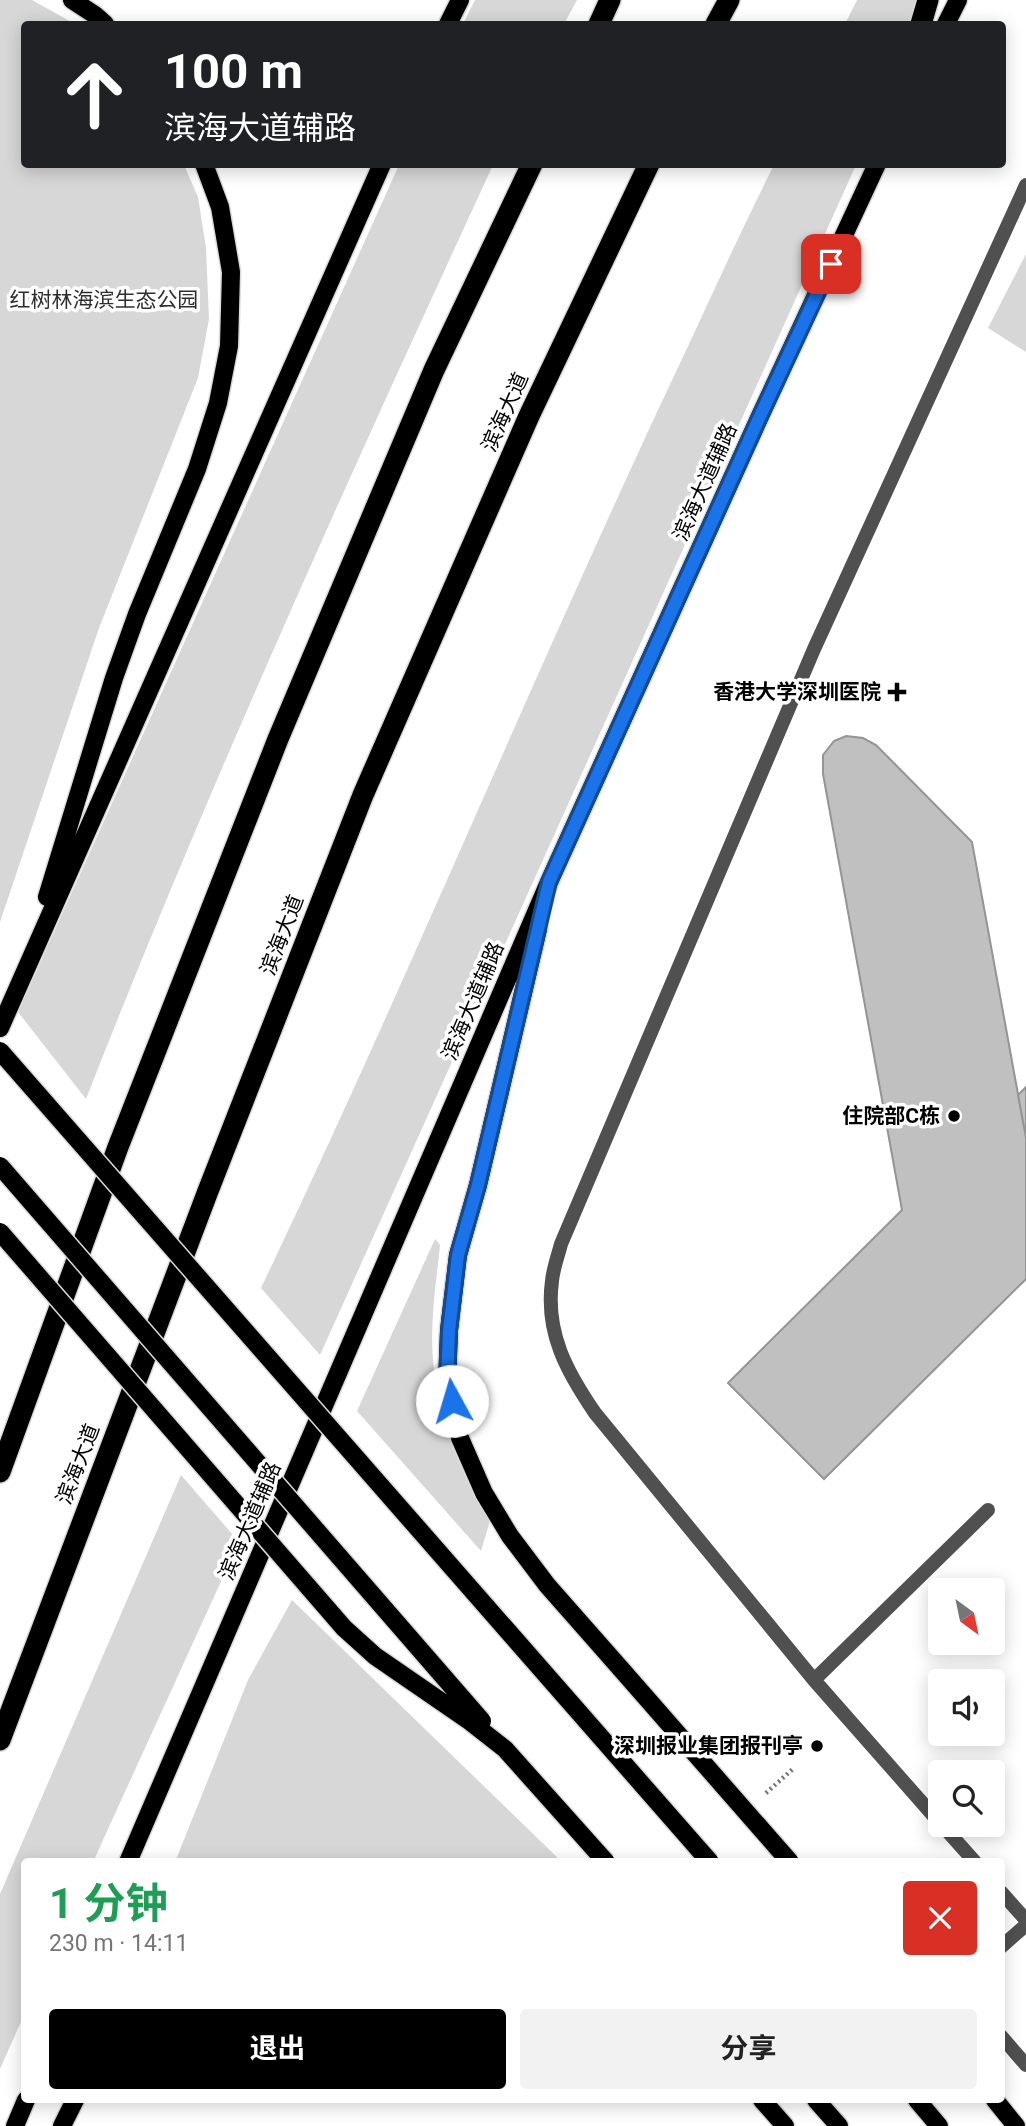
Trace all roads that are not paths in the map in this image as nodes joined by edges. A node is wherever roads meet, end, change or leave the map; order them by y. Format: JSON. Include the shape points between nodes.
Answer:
{"nodes":[{"id":1,"x":72,"y":0,"type":"edge"},
{"id":2,"x":460,"y":0,"type":"edge"},
{"id":3,"x":610,"y":0,"type":"edge"},
{"id":4,"x":729,"y":0,"type":"edge"},
{"id":5,"x":928,"y":0,"type":"edge"},
{"id":6,"x":958,"y":0,"type":"edge"},
{"id":7,"x":102,"y":21,"type":"edge"},
{"id":8,"x":450,"y":21,"type":"edge"},
{"id":9,"x":600,"y":21,"type":"edge"},
{"id":10,"x":718,"y":21,"type":"edge"},
{"id":11,"x":922,"y":21,"type":"edge"},
{"id":12,"x":948,"y":21,"type":"edge"},
{"id":13,"x":205,"y":168,"type":"edge"},
{"id":14,"x":380,"y":168,"type":"edge"},
{"id":15,"x":530,"y":168,"type":"edge"},
{"id":16,"x":647,"y":168,"type":"edge"},
{"id":17,"x":875,"y":168,"type":"edge"},
{"id":18,"x":1026,"y":185,"type":"edge"},
{"id":19,"x":549,"y":882,"type":"junction"},
{"id":20,"x":10,"y":1004,"type":"junction"},
{"id":21,"x":0,"y":1028,"type":"edge"},
{"id":22,"x":0,"y":1051,"type":"edge"},
{"id":23,"x":0,"y":1166,"type":"edge"},
{"id":24,"x":0,"y":1232,"type":"edge"},
{"id":25,"x":0,"y":1472,"type":"edge"},
{"id":26,"x":988,"y":1510,"type":"dead end"},
{"id":27,"x":814,"y":1680,"type":"junction"},
{"id":28,"x":0,"y":1740,"type":"edge"},
{"id":29,"x":505,"y":1749,"type":"junction"},
{"id":30,"x":928,"y":1809,"type":"edge"},
{"id":31,"x":953,"y":1837,"type":"edge"},
{"id":32,"x":130,"y":1858,"type":"edge"},
{"id":33,"x":602,"y":1858,"type":"edge"},
{"id":34,"x":706,"y":1858,"type":"edge"},
{"id":35,"x":786,"y":1858,"type":"edge"},
{"id":36,"x":971,"y":1858,"type":"edge"},
{"id":37,"x":1005,"y":1897,"type":"edge"},
{"id":38,"x":1026,"y":1922,"type":"edge"},
{"id":39,"x":1005,"y":1943,"type":"edge"},
{"id":40,"x":1005,"y":2041,"type":"edge"},
{"id":41,"x":1026,"y":2065,"type":"edge"},
{"id":42,"x":25,"y":2103,"type":"edge"},
{"id":43,"x":74,"y":2103,"type":"edge"},
{"id":44,"x":819,"y":2103,"type":"edge"},
{"id":45,"x":920,"y":2103,"type":"edge"},
{"id":46,"x":998,"y":2103,"type":"edge"},
{"id":47,"x":765,"y":2104,"type":"edge"},
{"id":48,"x":15,"y":2126,"type":"edge"},
{"id":49,"x":62,"y":2126,"type":"edge"},
{"id":50,"x":785,"y":2126,"type":"edge"},
{"id":51,"x":839,"y":2126,"type":"edge"},
{"id":52,"x":939,"y":2126,"type":"edge"},
{"id":53,"x":1017,"y":2126,"type":"edge"}],
"edges":[{"from":1,"to":7,"type":"main road"},
{"from":2,"to":8,"type":"main road"},
{"from":3,"to":9,"type":"highway"},
{"from":4,"to":10,"type":"highway"},
{"from":5,"to":11,"type":"highway"},
{"from":6,"to":12,"type":"main road"},
{"from":13,"to":20,"type":"main road","via":[[220,207],[231,272],[229,346],[218,403],[197,469],[114,678]]},
{"from":14,"to":20,"type":"main road"},
{"from":15,"to":25,"type":"highway","via":[[434,370],[278,739],[118,1147]]},
{"from":16,"to":28,"type":"highway","name":"滨海大道","via":[[529,416],[363,795]]},
{"from":17,"to":19,"type":"main road","name":"滨海大道辅路"},
{"from":18,"to":27,"type":"lane","via":[[814,649],[561,1244],[552,1281],[551,1314],[573,1381]]},
{"from":19,"to":32,"type":"main road","name":"滨海大道辅路"},
{"from":19,"to":35,"type":"main road","bridge":true,"via":[[458,1255],[447,1383],[460,1438],[484,1493],[547,1586]]},
{"from":20,"to":21,"type":"main road"},
{"from":22,"to":34,"type":"main road","bridge":true},
{"from":23,"to":29,"type":"main road","bridge":true},
{"from":24,"to":29,"type":"main road","bridge":true,"via":[[344,1628],[375,1656]]},
{"from":26,"to":27,"type":"lane"},
{"from":27,"to":30,"type":"lane"},
{"from":29,"to":33,"type":"main road","bridge":true},
{"from":31,"to":36,"type":"lane"},
{"from":37,"to":38,"type":"lane"},
{"from":38,"to":39,"type":"lane"},
{"from":40,"to":41,"type":"lane"},
{"from":42,"to":48,"type":"main road"},
{"from":43,"to":49,"type":"main road"},
{"from":44,"to":51,"type":"main road"},
{"from":45,"to":52,"type":"main road"},
{"from":46,"to":53,"type":"main road"},
{"from":47,"to":50,"type":"main road"}]}
